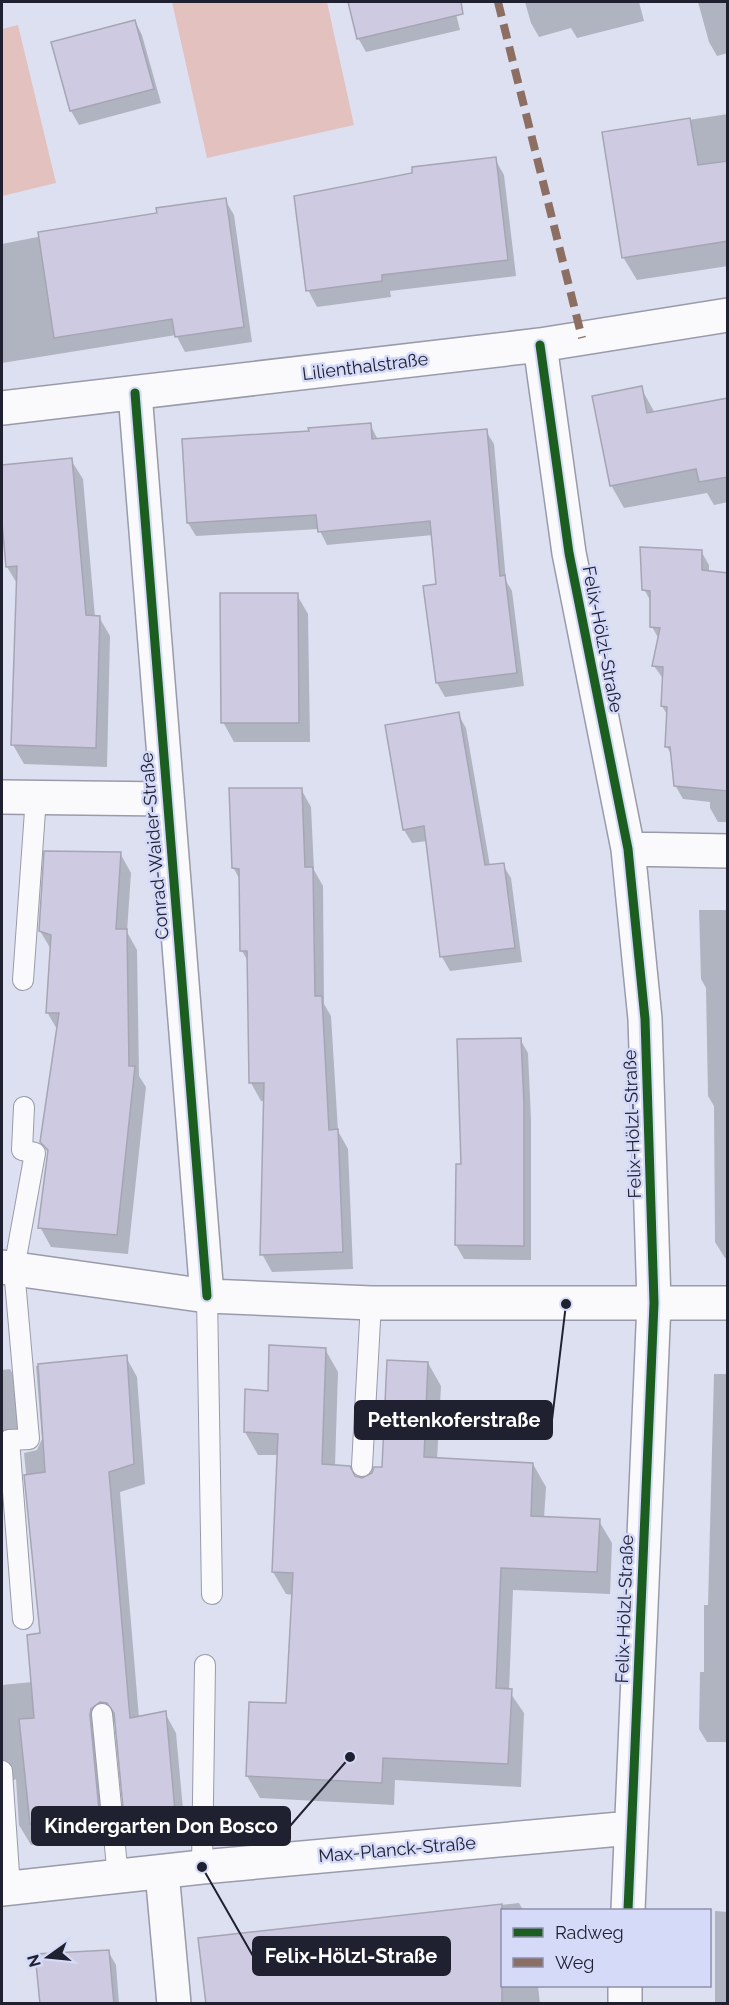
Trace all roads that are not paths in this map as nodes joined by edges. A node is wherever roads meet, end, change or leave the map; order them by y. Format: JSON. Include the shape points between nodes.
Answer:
{"nodes":[{"id":1,"x":728,"y":315,"type":"edge"},
{"id":2,"x":540,"y":345,"type":"junction"},
{"id":3,"x":135,"y":393,"type":"junction"},
{"id":4,"x":2,"y":408,"type":"edge"},
{"id":5,"x":2,"y":797,"type":"edge"},
{"id":6,"x":36,"y":797,"type":"junction"},
{"id":7,"x":167,"y":799,"type":"junction"},
{"id":8,"x":628,"y":849,"type":"junction"},
{"id":9,"x":728,"y":851,"type":"edge"},
{"id":10,"x":23,"y":980,"type":"dead end"},
{"id":11,"x":24,"y":1107,"type":"dead end"},
{"id":12,"x":8,"y":1268,"type":"edge"},
{"id":13,"x":207,"y":1296,"type":"junction"},
{"id":14,"x":654,"y":1303,"type":"junction"},
{"id":15,"x":728,"y":1303,"type":"edge"},
{"id":16,"x":371,"y":1304,"type":"junction"},
{"id":17,"x":362,"y":1466,"type":"dead end"},
{"id":18,"x":212,"y":1594,"type":"dead end"},
{"id":19,"x":23,"y":1619,"type":"dead end"},
{"id":20,"x":205,"y":1665,"type":"dead end"},
{"id":21,"x":102,"y":1714,"type":"dead end"},
{"id":22,"x":2,"y":1771,"type":"edge"},
{"id":23,"x":631,"y":1828,"type":"junction"},
{"id":24,"x":202,"y":1867,"type":"junction"},
{"id":25,"x":162,"y":1872,"type":"junction"},
{"id":26,"x":118,"y":1877,"type":"junction"},
{"id":27,"x":6,"y":1888,"type":"edge"},
{"id":28,"x":628,"y":1909,"type":"edge"},
{"id":29,"x":625,"y":1987,"type":"edge"},
{"id":30,"x":174,"y":2004,"type":"edge"},
{"id":31,"x":625,"y":2004,"type":"edge"}],
"edges":[{"from":1,"to":2,"type":"street","name":"Lilienthalstraße"},
{"from":2,"to":3,"type":"street","name":"Lilienthalstraße"},
{"from":2,"to":8,"type":"street","name":"Felix-Hölzl-Straße","via":[[569,553]]},
{"from":3,"to":4,"type":"street","name":"Lilienthalstraße"},
{"from":3,"to":7,"type":"street","name":"Conrad-Waider-Straße"},
{"from":5,"to":6,"type":"street","name":"Conrad-Waider-Straße"},
{"from":6,"to":7,"type":"street","name":"Conrad-Waider-Straße"},
{"from":6,"to":10,"type":"lane"},
{"from":7,"to":13,"type":"street","name":"Conrad-Waider-Straße"},
{"from":8,"to":9,"type":"street"},
{"from":8,"to":14,"type":"street","name":"Felix-Hölzl-Straße","via":[[645,1019]]},
{"from":11,"to":12,"type":"lane","via":[[22,1150],[34,1154]]},
{"from":12,"to":13,"type":"street"},
{"from":12,"to":19,"type":"lane","via":[[29,1439],[9,1440]]},
{"from":13,"to":16,"type":"street"},
{"from":13,"to":18,"type":"lane"},
{"from":14,"to":15,"type":"street"},
{"from":14,"to":16,"type":"street"},
{"from":14,"to":23,"type":"street","name":"Felix-Hölzl-Straße"},
{"from":16,"to":17,"type":"lane"},
{"from":20,"to":24,"type":"lane"},
{"from":21,"to":26,"type":"lane"},
{"from":22,"to":27,"type":"lane"},
{"from":23,"to":24,"type":"street","name":"Max-Planck-Straße"},
{"from":23,"to":28,"type":"street","name":"Felix-Hölzl-Straße"},
{"from":24,"to":25,"type":"street","name":"Max-Planck-Straße"},
{"from":25,"to":26,"type":"street","name":"Max-Planck-Straße"},
{"from":25,"to":30,"type":"street"},
{"from":26,"to":27,"type":"street","name":"Max-Planck-Straße"},
{"from":29,"to":31,"type":"street"}]}
